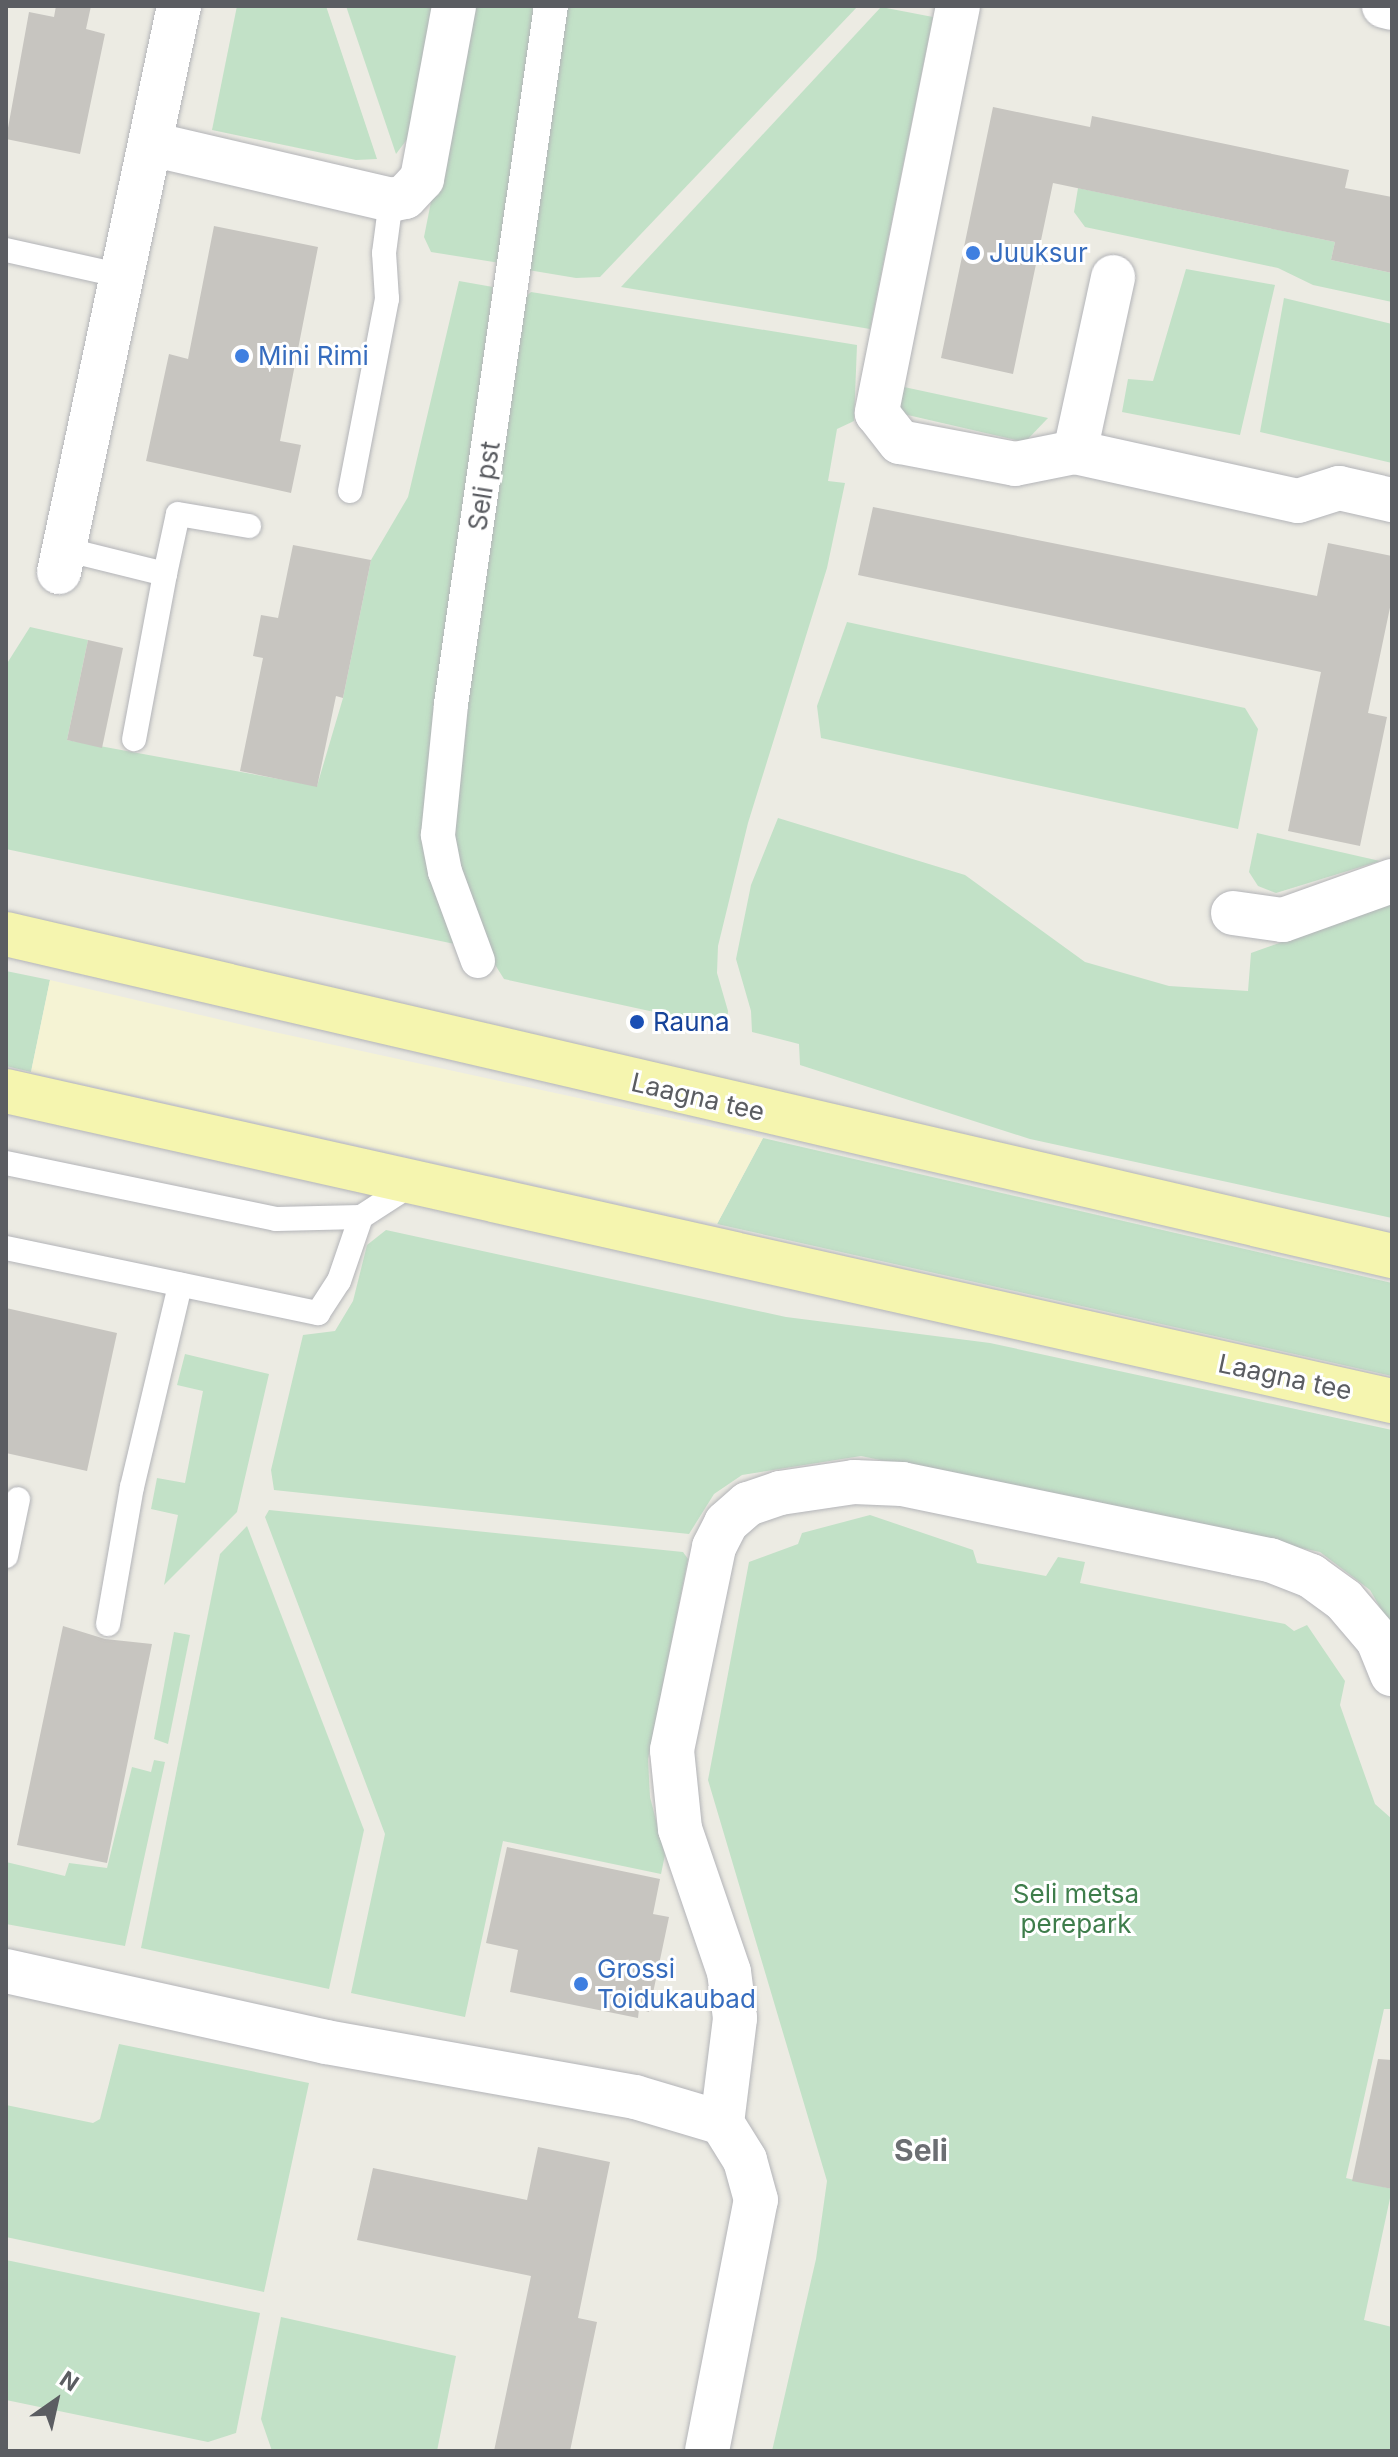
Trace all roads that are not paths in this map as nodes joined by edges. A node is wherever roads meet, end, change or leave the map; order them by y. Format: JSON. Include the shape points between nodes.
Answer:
{"nodes":[{"id":1,"x":179,"y":6,"type":"edge"},
{"id":2,"x":454,"y":6,"type":"edge"},
{"id":3,"x":551,"y":6,"type":"edge"},
{"id":4,"x":958,"y":6,"type":"edge"},
{"id":5,"x":1384,"y":6,"type":"edge"},
{"id":6,"x":1392,"y":8,"type":"edge"},
{"id":7,"x":151,"y":144,"type":"junction"},
{"id":8,"x":391,"y":200,"type":"junction"},
{"id":9,"x":6,"y":250,"type":"edge"},
{"id":10,"x":122,"y":276,"type":"junction"},
{"id":11,"x":1113,"y":277,"type":"dead end"},
{"id":12,"x":1075,"y":452,"type":"junction"},
{"id":13,"x":350,"y":491,"type":"dead end"},
{"id":14,"x":1392,"y":500,"type":"edge"},
{"id":15,"x":249,"y":526,"type":"dead end"},
{"id":16,"x":61,"y":560,"type":"joint"},
{"id":17,"x":165,"y":574,"type":"junction"},
{"id":18,"x":134,"y":739,"type":"dead end"},
{"id":19,"x":1392,"y":881,"type":"edge"},
{"id":20,"x":1233,"y":913,"type":"dead end"},
{"id":21,"x":6,"y":934,"type":"edge"},
{"id":22,"x":478,"y":961,"type":"dead end"},
{"id":23,"x":6,"y":1091,"type":"edge"},
{"id":24,"x":6,"y":1163,"type":"edge"},
{"id":25,"x":415,"y":1182,"type":"junction"},
{"id":26,"x":361,"y":1217,"type":"junction"},
{"id":27,"x":6,"y":1248,"type":"edge"},
{"id":28,"x":1392,"y":1256,"type":"edge"},
{"id":29,"x":180,"y":1285,"type":"junction"},
{"id":30,"x":1392,"y":1401,"type":"edge"},
{"id":31,"x":18,"y":1499,"type":"dead end"},
{"id":32,"x":6,"y":1556,"type":"edge"},
{"id":33,"x":108,"y":1624,"type":"dead end"},
{"id":34,"x":1392,"y":1674,"type":"edge"},
{"id":35,"x":6,"y":1971,"type":"edge"},
{"id":36,"x":722,"y":2123,"type":"junction"},
{"id":37,"x":707,"y":2451,"type":"edge"}],
"edges":[{"from":1,"to":7,"type":"street"},
{"from":2,"to":8,"type":"street","via":[[422,179],[405,197]]},
{"from":3,"to":22,"type":"street","name":"Seli pst","via":[[451,704],[438,835],[445,872]]},
{"from":4,"to":12,"type":"street","via":[[877,413],[900,442],[915,445],[1015,464]]},
{"from":5,"to":6,"type":"street"},
{"from":7,"to":8,"type":"street"},
{"from":7,"to":10,"type":"street"},
{"from":8,"to":13,"type":"lane","via":[[384,253],[387,299]]},
{"from":9,"to":10,"type":"lane"},
{"from":10,"to":16,"type":"street"},
{"from":11,"to":12,"type":"street"},
{"from":12,"to":14,"type":"street","via":[[1298,501],[1339,488]]},
{"from":15,"to":17,"type":"lane","via":[[178,514]]},
{"from":16,"to":17,"type":"lane"},
{"from":17,"to":18,"type":"lane"},
{"from":19,"to":20,"type":"street","via":[[1283,920]]},
{"from":21,"to":28,"type":"main road","name":"Laagna tee"},
{"from":23,"to":25,"type":"main road","name":"Laagna tee"},
{"from":24,"to":26,"type":"lane","via":[[276,1219]]},
{"from":25,"to":26,"type":"lane"},
{"from":25,"to":30,"type":"main road","name":"Laagna tee"},
{"from":26,"to":29,"type":"lane","via":[[339,1281],[318,1313]]},
{"from":27,"to":29,"type":"lane"},
{"from":29,"to":33,"type":"lane","via":[[132,1487]]},
{"from":31,"to":32,"type":"lane"},
{"from":34,"to":36,"type":"street","via":[[1378,1640],[1344,1600],[1311,1576],[1270,1560],[902,1484],[814,1486],[748,1504],[726,1523],[714,1547],[672,1750],[680,1829],[729,1972],[735,2018]]},
{"from":35,"to":36,"type":"street","via":[[341,2045],[635,2097]]},
{"from":36,"to":37,"type":"street","via":[[745,2160],[756,2200]]}]}
